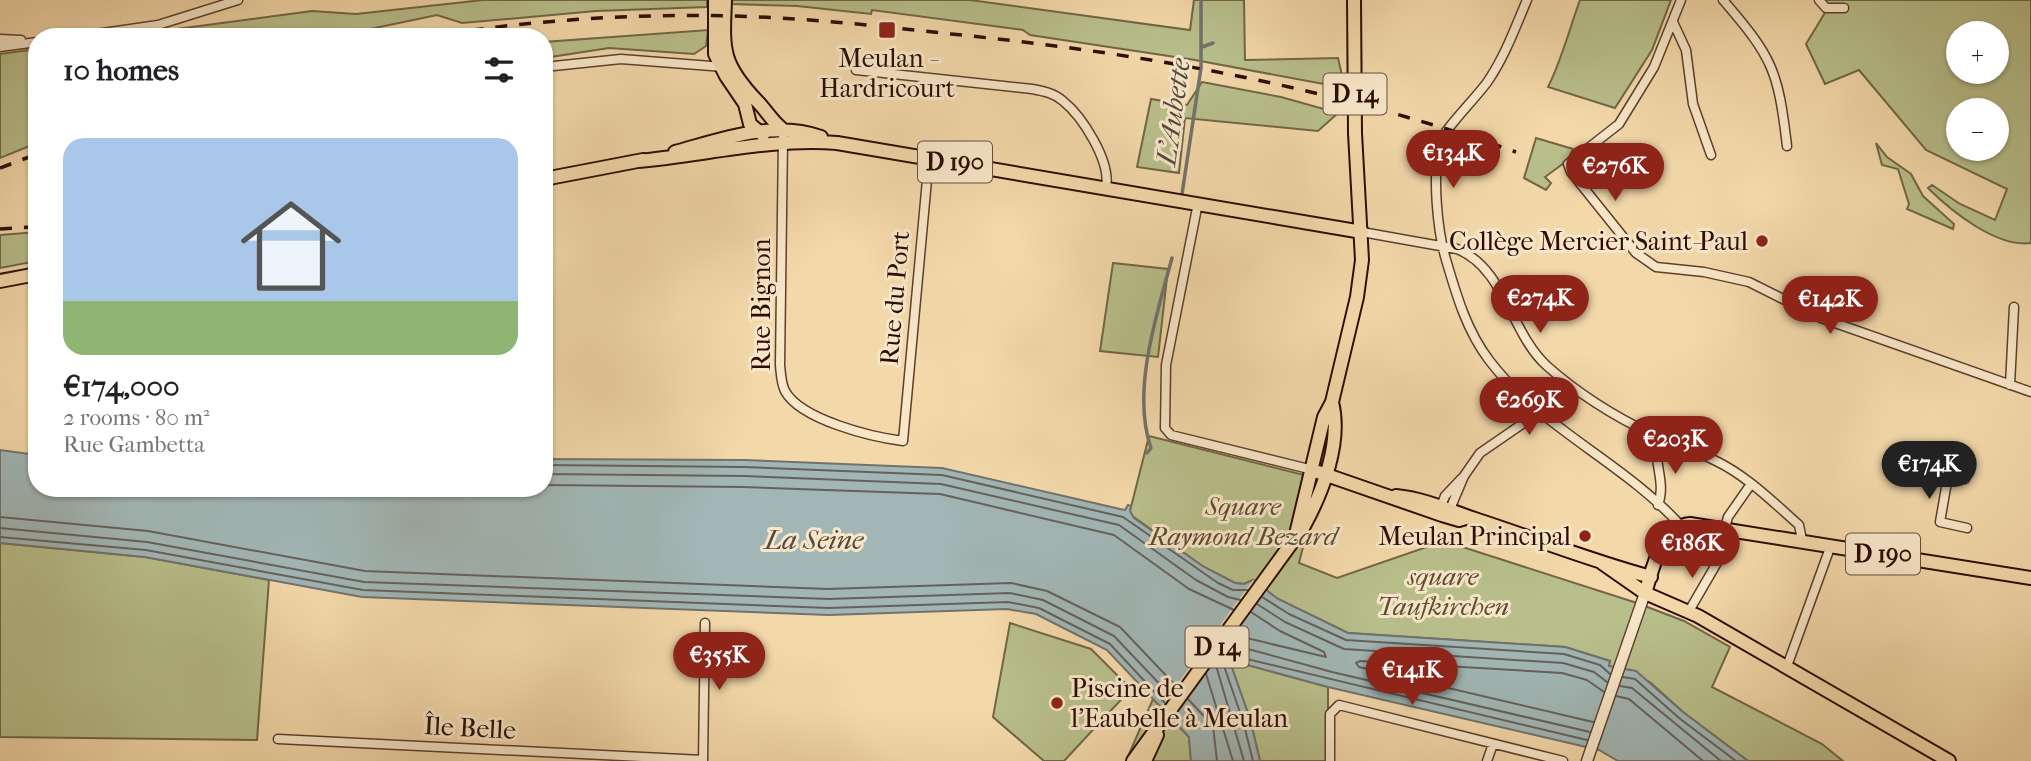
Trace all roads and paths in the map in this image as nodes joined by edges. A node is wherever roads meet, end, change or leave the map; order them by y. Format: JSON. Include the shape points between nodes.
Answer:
{"nodes":[{"id":1,"x":238,"y":0,"type":"edge"},
{"id":2,"x":715,"y":0,"type":"edge"},
{"id":3,"x":725,"y":0,"type":"edge"},
{"id":4,"x":1354,"y":0,"type":"edge"},
{"id":5,"x":1527,"y":0,"type":"edge"},
{"id":6,"x":1681,"y":0,"type":"edge"},
{"id":7,"x":1723,"y":0,"type":"edge"},
{"id":8,"x":1819,"y":0,"type":"edge"},
{"id":9,"x":1844,"y":8,"type":"dead end"},
{"id":10,"x":1673,"y":22,"type":"junction"},
{"id":11,"x":137,"y":28,"type":"edge"},
{"id":12,"x":0,"y":39,"type":"edge"},
{"id":13,"x":28,"y":41,"type":"edge"},
{"id":14,"x":28,"y":43,"type":"edge"},
{"id":15,"x":0,"y":47,"type":"edge"},
{"id":16,"x":553,"y":66,"type":"edge"},
{"id":17,"x":726,"y":68,"type":"junction"},
{"id":18,"x":856,"y":70,"type":"dead end"},
{"id":19,"x":764,"y":133,"type":"junction"},
{"id":20,"x":1787,"y":146,"type":"dead end"},
{"id":21,"x":1711,"y":155,"type":"dead end"},
{"id":22,"x":929,"y":158,"type":"junction"},
{"id":23,"x":553,"y":177,"type":"edge"},
{"id":24,"x":1106,"y":187,"type":"junction"},
{"id":25,"x":1193,"y":202,"type":"junction"},
{"id":26,"x":1362,"y":232,"type":"junction"},
{"id":27,"x":1441,"y":246,"type":"junction"},
{"id":28,"x":28,"y":276,"type":"edge"},
{"id":29,"x":0,"y":281,"type":"edge"},
{"id":30,"x":2014,"y":307,"type":"dead end"},
{"id":31,"x":2010,"y":385,"type":"junction"},
{"id":32,"x":2031,"y":392,"type":"edge"},
{"id":33,"x":1332,"y":402,"type":"junction"},
{"id":34,"x":1541,"y":411,"type":"junction"},
{"id":35,"x":1659,"y":437,"type":"junction"},
{"id":36,"x":903,"y":441,"type":"joint"},
{"id":37,"x":1313,"y":470,"type":"junction"},
{"id":38,"x":1326,"y":474,"type":"junction"},
{"id":39,"x":1965,"y":479,"type":"dead end"},
{"id":40,"x":1751,"y":484,"type":"junction"},
{"id":41,"x":1658,"y":505,"type":"junction"},
{"id":42,"x":1444,"y":511,"type":"junction"},
{"id":43,"x":1681,"y":526,"type":"junction"},
{"id":44,"x":1967,"y":528,"type":"dead end"},
{"id":45,"x":1731,"y":529,"type":"junction"},
{"id":46,"x":1296,"y":534,"type":"junction"},
{"id":47,"x":1802,"y":541,"type":"junction"},
{"id":48,"x":1830,"y":545,"type":"junction"},
{"id":49,"x":1602,"y":563,"type":"junction"},
{"id":50,"x":2031,"y":578,"type":"edge"},
{"id":51,"x":1646,"y":590,"type":"junction"},
{"id":52,"x":1689,"y":611,"type":"junction"},
{"id":53,"x":705,"y":623,"type":"dead end"},
{"id":54,"x":1786,"y":669,"type":"junction"},
{"id":55,"x":1165,"y":719,"type":"junction"},
{"id":56,"x":278,"y":739,"type":"dead end"},
{"id":57,"x":1493,"y":744,"type":"junction"},
{"id":58,"x":703,"y":761,"type":"edge"},
{"id":59,"x":1133,"y":761,"type":"edge"},
{"id":60,"x":1145,"y":761,"type":"edge"},
{"id":61,"x":1330,"y":761,"type":"edge"},
{"id":62,"x":1487,"y":761,"type":"edge"},
{"id":63,"x":1563,"y":761,"type":"edge"},
{"id":64,"x":1587,"y":761,"type":"edge"},
{"id":65,"x":1949,"y":761,"type":"edge"}],
"edges":[{"from":1,"to":11,"type":"street"},
{"from":2,"to":17,"type":"main road","via":[[714,47]]},
{"from":3,"to":17,"type":"main road"},
{"from":4,"to":26,"type":"main road","number":"D 14"},
{"from":5,"to":27,"type":"street","via":[[1506,52],[1457,122],[1444,131],[1437,178]]},
{"from":6,"to":10,"type":"street"},
{"from":7,"to":20,"type":"street","via":[[1770,61],[1778,83]]},
{"from":8,"to":9,"type":"street","via":[[1826,8]]},
{"from":10,"to":21,"type":"street","via":[[1686,50],[1693,104]]},
{"from":10,"to":31,"type":"street","via":[[1654,67],[1619,124],[1574,157],[1568,167],[1636,253],[1656,267],[1749,282],[1821,318]]},
{"from":12,"to":13,"type":"street"},
{"from":14,"to":15,"type":"street"},
{"from":16,"to":17,"type":"street","via":[[621,59]]},
{"from":17,"to":19,"type":"main road"},
{"from":17,"to":19,"type":"main road"},
{"from":18,"to":24,"type":"street","via":[[1053,94],[1069,107],[1098,150],[1109,174]]},
{"from":19,"to":22,"type":"main road","number":"D 190","via":[[806,132],[837,143]]},
{"from":19,"to":23,"type":"main road","number":"D 190","via":[[703,155],[638,161]]},
{"from":19,"to":36,"type":"street","name":"Rue Bignon","via":[[785,392],[838,426]]},
{"from":22,"to":24,"type":"main road","number":"D 190"},
{"from":22,"to":36,"type":"street","name":"Rue du Port"},
{"from":24,"to":25,"type":"main road","number":"D 190"},
{"from":25,"to":26,"type":"main road","number":"D 190"},
{"from":25,"to":37,"type":"street","via":[[1166,365],[1164,424],[1171,435]]},
{"from":26,"to":27,"type":"street","number":"D 190"},
{"from":26,"to":33,"type":"main road","number":"D 14","via":[[1359,284]]},
{"from":27,"to":34,"type":"street","via":[[1461,313],[1486,356]]},
{"from":27,"to":35,"type":"street","via":[[1462,251],[1490,277],[1525,340],[1544,363],[1566,382]]},
{"from":28,"to":29,"type":"main road"},
{"from":30,"to":31,"type":"street"},
{"from":31,"to":32,"type":"street"},
{"from":33,"to":37,"type":"main road","number":"D 14","via":[[1324,417]]},
{"from":33,"to":38,"type":"main road","number":"D 14","via":[[1336,418]]},
{"from":34,"to":41,"type":"street"},
{"from":34,"to":42,"type":"street","via":[[1480,453],[1447,492]]},
{"from":35,"to":40,"type":"street","via":[[1714,460]]},
{"from":35,"to":41,"type":"street","via":[[1656,450],[1662,486]]},
{"from":37,"to":38,"type":"main road"},
{"from":37,"to":46,"type":"main road","number":"D 14"},
{"from":38,"to":42,"type":"main road"},
{"from":38,"to":46,"type":"main road","number":"D 14","via":[[1316,503]]},
{"from":39,"to":44,"type":"street","via":[[1948,476],[1940,522]]},
{"from":40,"to":45,"type":"street","via":[[1727,517]]},
{"from":40,"to":47,"type":"street","via":[[1799,525]]},
{"from":41,"to":43,"type":"street"},
{"from":42,"to":49,"type":"main road","via":[[1459,520],[1470,517]]},
{"from":43,"to":45,"type":"main road","number":"D 190"},
{"from":43,"to":51,"type":"main road","via":[[1665,540]]},
{"from":45,"to":47,"type":"main road","number":"D 190"},
{"from":45,"to":52,"type":"street","via":[[1719,563]]},
{"from":46,"to":55,"type":"main road","number":"D 14"},
{"from":47,"to":48,"type":"main road","number":"D 190"},
{"from":48,"to":50,"type":"main road","number":"D 190"},
{"from":48,"to":54,"type":"street"},
{"from":49,"to":51,"type":"main road"},
{"from":49,"to":51,"type":"main road"},
{"from":51,"to":52,"type":"main road"},
{"from":51,"to":64,"type":"street"},
{"from":52,"to":54,"type":"main road"},
{"from":53,"to":58,"type":"street","name":"Île Belle"},
{"from":54,"to":65,"type":"main road"},
{"from":55,"to":59,"type":"main road","number":"D 14"},
{"from":55,"to":60,"type":"main road","number":"D 14"},
{"from":56,"to":58,"type":"street","name":"Île Belle"},
{"from":57,"to":61,"type":"street","via":[[1339,705],[1330,715]]},
{"from":57,"to":62,"type":"street"},
{"from":57,"to":63,"type":"street"}]}
